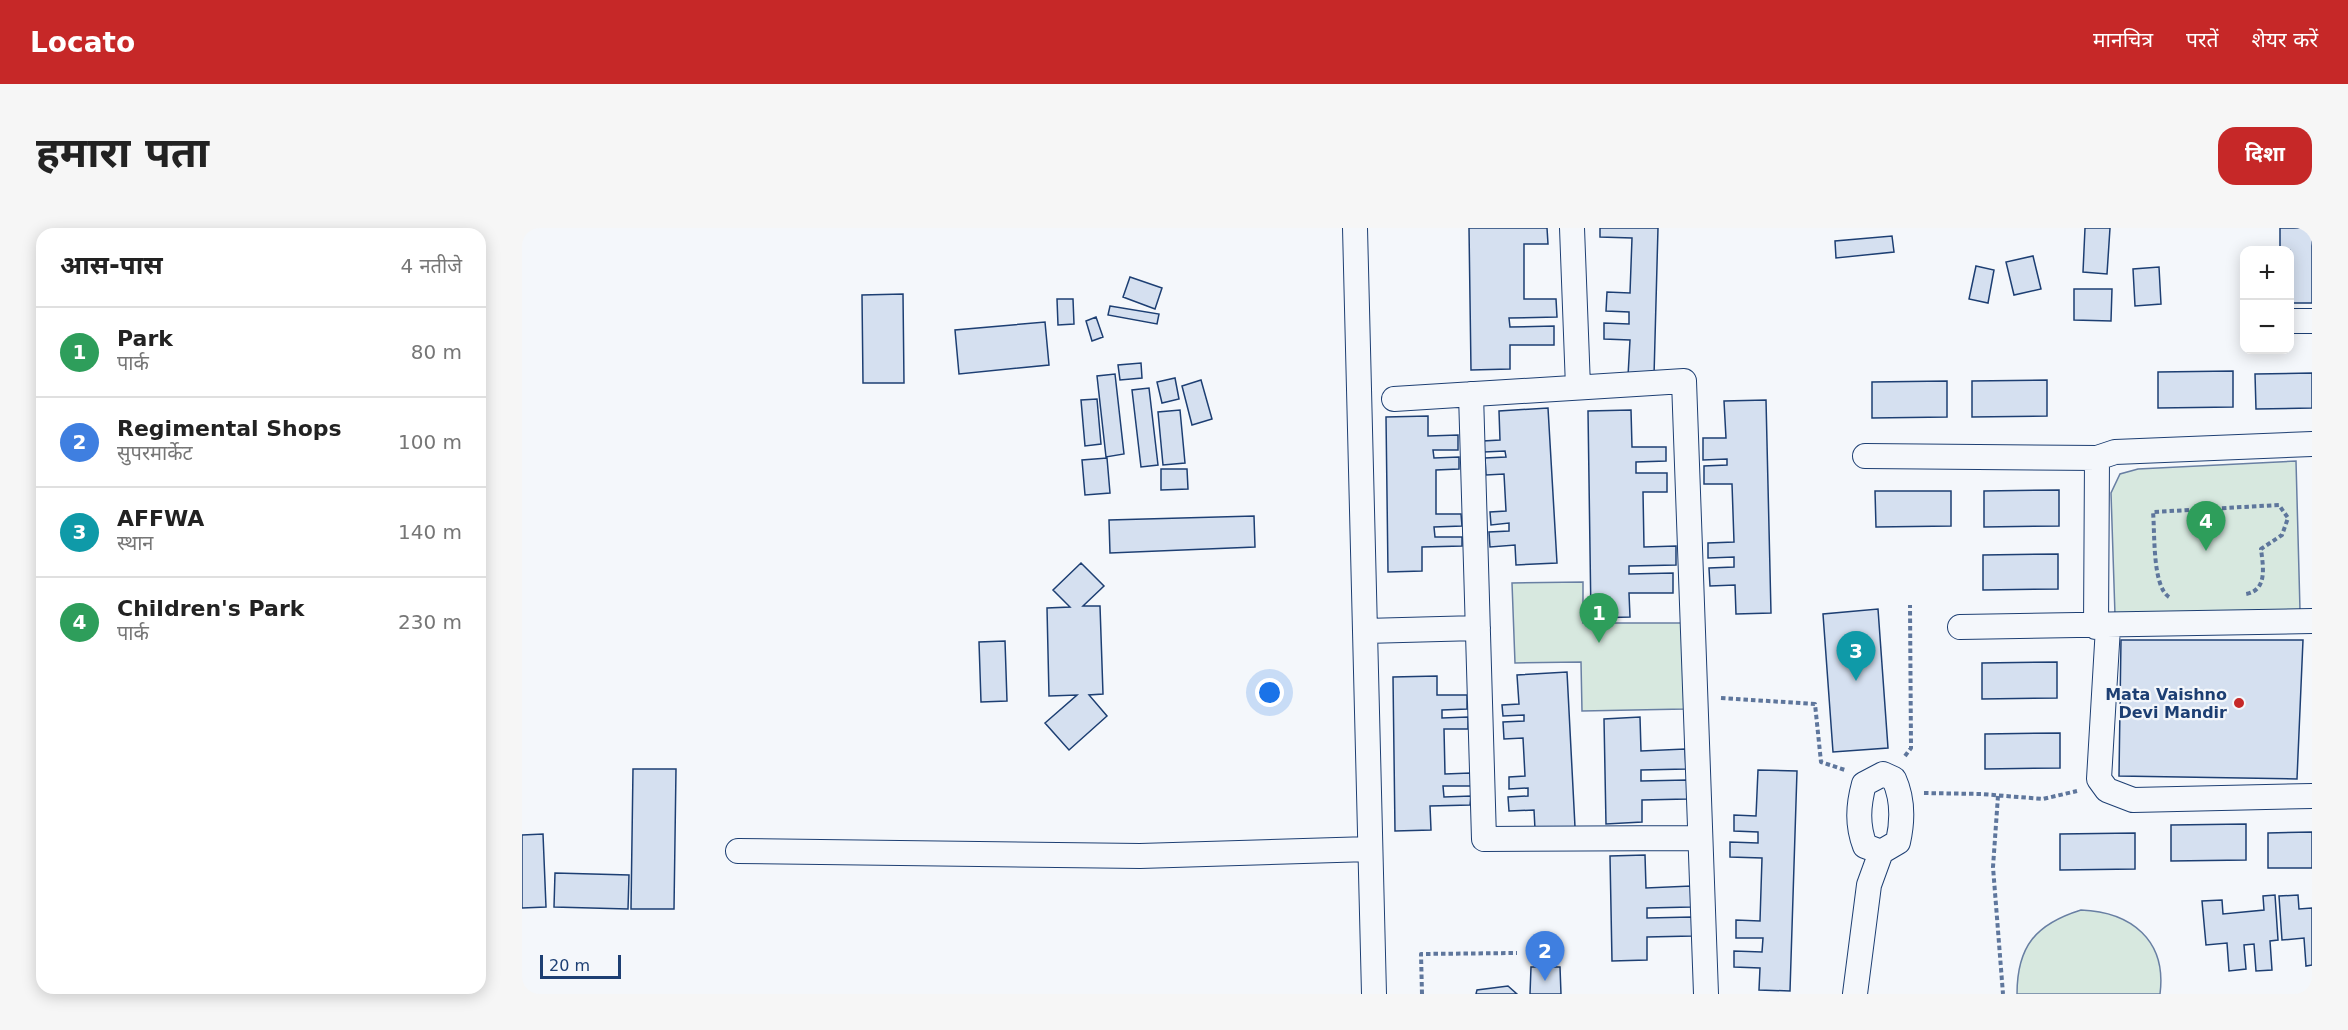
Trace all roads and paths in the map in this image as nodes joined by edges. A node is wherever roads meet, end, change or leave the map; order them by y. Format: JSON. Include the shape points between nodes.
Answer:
{"nodes":[{"id":1,"x":1355,"y":228,"type":"edge"},
{"id":2,"x":1572,"y":228,"type":"edge"},
{"id":3,"x":2294,"y":321,"type":"edge"},
{"id":4,"x":2312,"y":321,"type":"edge"},
{"id":5,"x":1578,"y":387,"type":"junction"},
{"id":6,"x":1472,"y":394,"type":"junction"},
{"id":7,"x":1394,"y":399,"type":"dead end"},
{"id":8,"x":2312,"y":444,"type":"edge"},
{"id":9,"x":1866,"y":456,"type":"dead end"},
{"id":10,"x":2097,"y":458,"type":"junction"},
{"id":11,"x":2241,"y":595,"type":"dead end"},
{"id":12,"x":2174,"y":598,"type":"dead end"},
{"id":13,"x":1910,"y":605,"type":"dead end"},
{"id":14,"x":2312,"y":621,"type":"edge"},
{"id":15,"x":1960,"y":627,"type":"dead end"},
{"id":16,"x":2102,"y":627,"type":"junction"},
{"id":17,"x":1478,"y":628,"type":"junction"},
{"id":18,"x":1365,"y":631,"type":"junction"},
{"id":19,"x":1694,"y":696,"type":"junction"},
{"id":20,"x":2099,"y":779,"type":"junction"},
{"id":21,"x":1887,"y":783,"type":"junction"},
{"id":22,"x":1998,"y":795,"type":"junction"},
{"id":23,"x":2312,"y":796,"type":"edge"},
{"id":24,"x":1698,"y":838,"type":"junction"},
{"id":25,"x":1370,"y":849,"type":"junction"},
{"id":26,"x":738,"y":852,"type":"dead end"},
{"id":27,"x":1881,"y":852,"type":"junction"},
{"id":28,"x":1517,"y":953,"type":"dead end"},
{"id":29,"x":1374,"y":994,"type":"edge"},
{"id":30,"x":1422,"y":994,"type":"edge"},
{"id":31,"x":1706,"y":994,"type":"edge"},
{"id":32,"x":1855,"y":994,"type":"edge"},
{"id":33,"x":2002,"y":994,"type":"edge"}],
"edges":[{"from":1,"to":18,"type":"street"},
{"from":2,"to":5,"type":"street"},
{"from":3,"to":4,"type":"street"},
{"from":5,"to":6,"type":"street"},
{"from":5,"to":19,"type":"street","via":[[1684,381]]},
{"from":6,"to":7,"type":"street"},
{"from":6,"to":17,"type":"street"},
{"from":8,"to":10,"type":"street","via":[[2115,452]]},
{"from":9,"to":10,"type":"street"},
{"from":10,"to":16,"type":"street"},
{"from":11,"to":12,"type":"path","via":[[2251,594],[2263,579],[2261,549],[2282,535],[2288,518],[2279,505],[2153,512],[2160,588],[2166,596]]},
{"from":13,"to":21,"type":"path","via":[[1911,748]]},
{"from":14,"to":16,"type":"street"},
{"from":15,"to":16,"type":"street"},
{"from":16,"to":20,"type":"street"},
{"from":17,"to":18,"type":"street"},
{"from":17,"to":24,"type":"street","via":[[1484,839]]},
{"from":18,"to":25,"type":"street"},
{"from":19,"to":21,"type":"path","via":[[1815,704],[1821,762]]},
{"from":19,"to":24,"type":"street"},
{"from":20,"to":22,"type":"path","via":[[2088,789],[2043,799]]},
{"from":20,"to":23,"type":"street","via":[[2107,790],[2133,800]]},
{"from":21,"to":22,"type":"path"},
{"from":21,"to":27,"type":"street","via":[[1902,825],[1898,842]]},
{"from":21,"to":27,"type":"street","via":[[1864,784],[1860,799],[1860,833],[1865,846]]},
{"from":22,"to":33,"type":"path","via":[[1993,867]]},
{"from":24,"to":31,"type":"street"},
{"from":25,"to":26,"type":"street","via":[[1140,856]]},
{"from":25,"to":29,"type":"street"},
{"from":27,"to":32,"type":"street","via":[[1869,885]]},
{"from":28,"to":30,"type":"path","via":[[1421,954]]}]}
